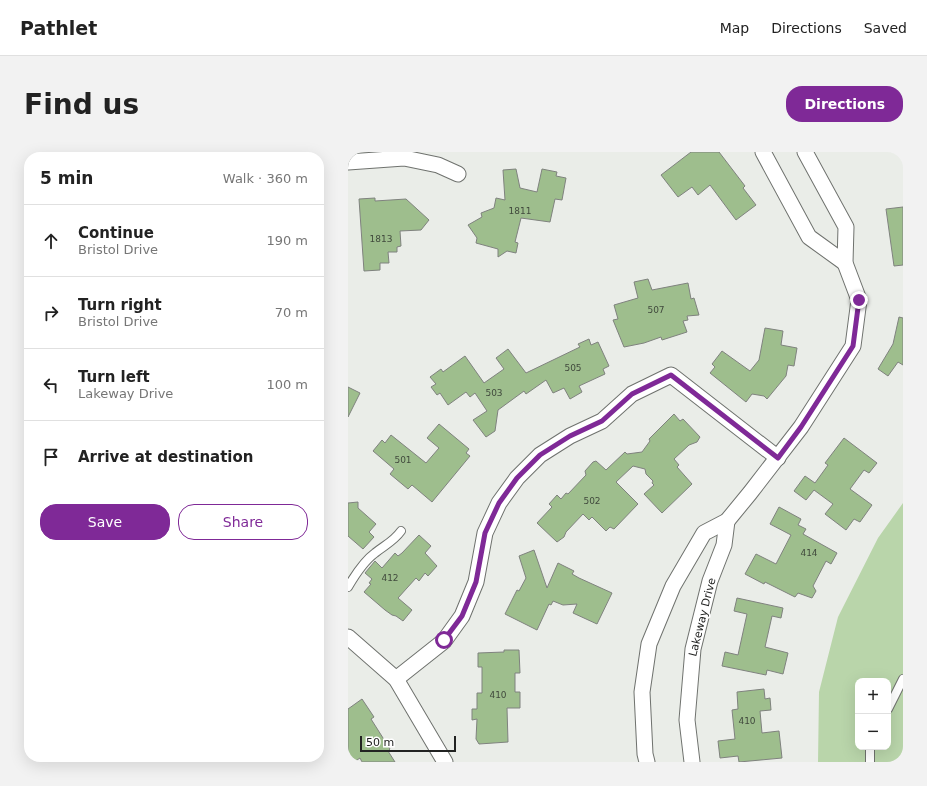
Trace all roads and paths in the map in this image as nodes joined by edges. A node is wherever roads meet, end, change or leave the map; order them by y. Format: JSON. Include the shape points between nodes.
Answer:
{"nodes":[{"id":1,"x":805,"y":152,"type":"edge"},
{"id":2,"x":769,"y":154,"type":"edge"},
{"id":3,"x":348,"y":162,"type":"edge"},
{"id":4,"x":458,"y":174,"type":"dead end"},
{"id":5,"x":845,"y":263,"type":"junction"},
{"id":6,"x":778,"y":458,"type":"junction"},
{"id":7,"x":727,"y":521,"type":"junction"},
{"id":8,"x":401,"y":530,"type":"dead end"},
{"id":9,"x":348,"y":587,"type":"edge"},
{"id":10,"x":348,"y":637,"type":"edge"},
{"id":11,"x":396,"y":679,"type":"junction"},
{"id":12,"x":903,"y":679,"type":"edge"},
{"id":13,"x":891,"y":702,"type":"edge"},
{"id":14,"x":870,"y":750,"type":"edge"},
{"id":15,"x":445,"y":762,"type":"edge"},
{"id":16,"x":647,"y":762,"type":"edge"},
{"id":17,"x":692,"y":762,"type":"edge"},
{"id":18,"x":870,"y":762,"type":"edge"}],
"edges":[{"from":1,"to":5,"type":"street","via":[[846,227]]},
{"from":2,"to":5,"type":"street","via":[[809,237]]},
{"from":3,"to":4,"type":"street","via":[[404,158],[438,165]]},
{"from":5,"to":6,"type":"street","via":[[859,300],[853,346]]},
{"from":6,"to":7,"type":"street"},
{"from":6,"to":11,"type":"street","via":[[671,375],[632,394],[602,421],[570,436],[540,455],[517,478],[499,503],[485,533],[476,582],[462,616],[444,640]]},
{"from":7,"to":16,"type":"street","via":[[704,533],[673,586],[649,644],[642,692]]},
{"from":7,"to":17,"type":"street","name":"Lakeway Drive","via":[[724,546],[710,581],[693,649],[687,720]]},
{"from":8,"to":9,"type":"lane","via":[[396,538],[374,554]]},
{"from":10,"to":11,"type":"street"},
{"from":11,"to":15,"type":"street"},
{"from":12,"to":13,"type":"lane"},
{"from":14,"to":18,"type":"lane"}]}
